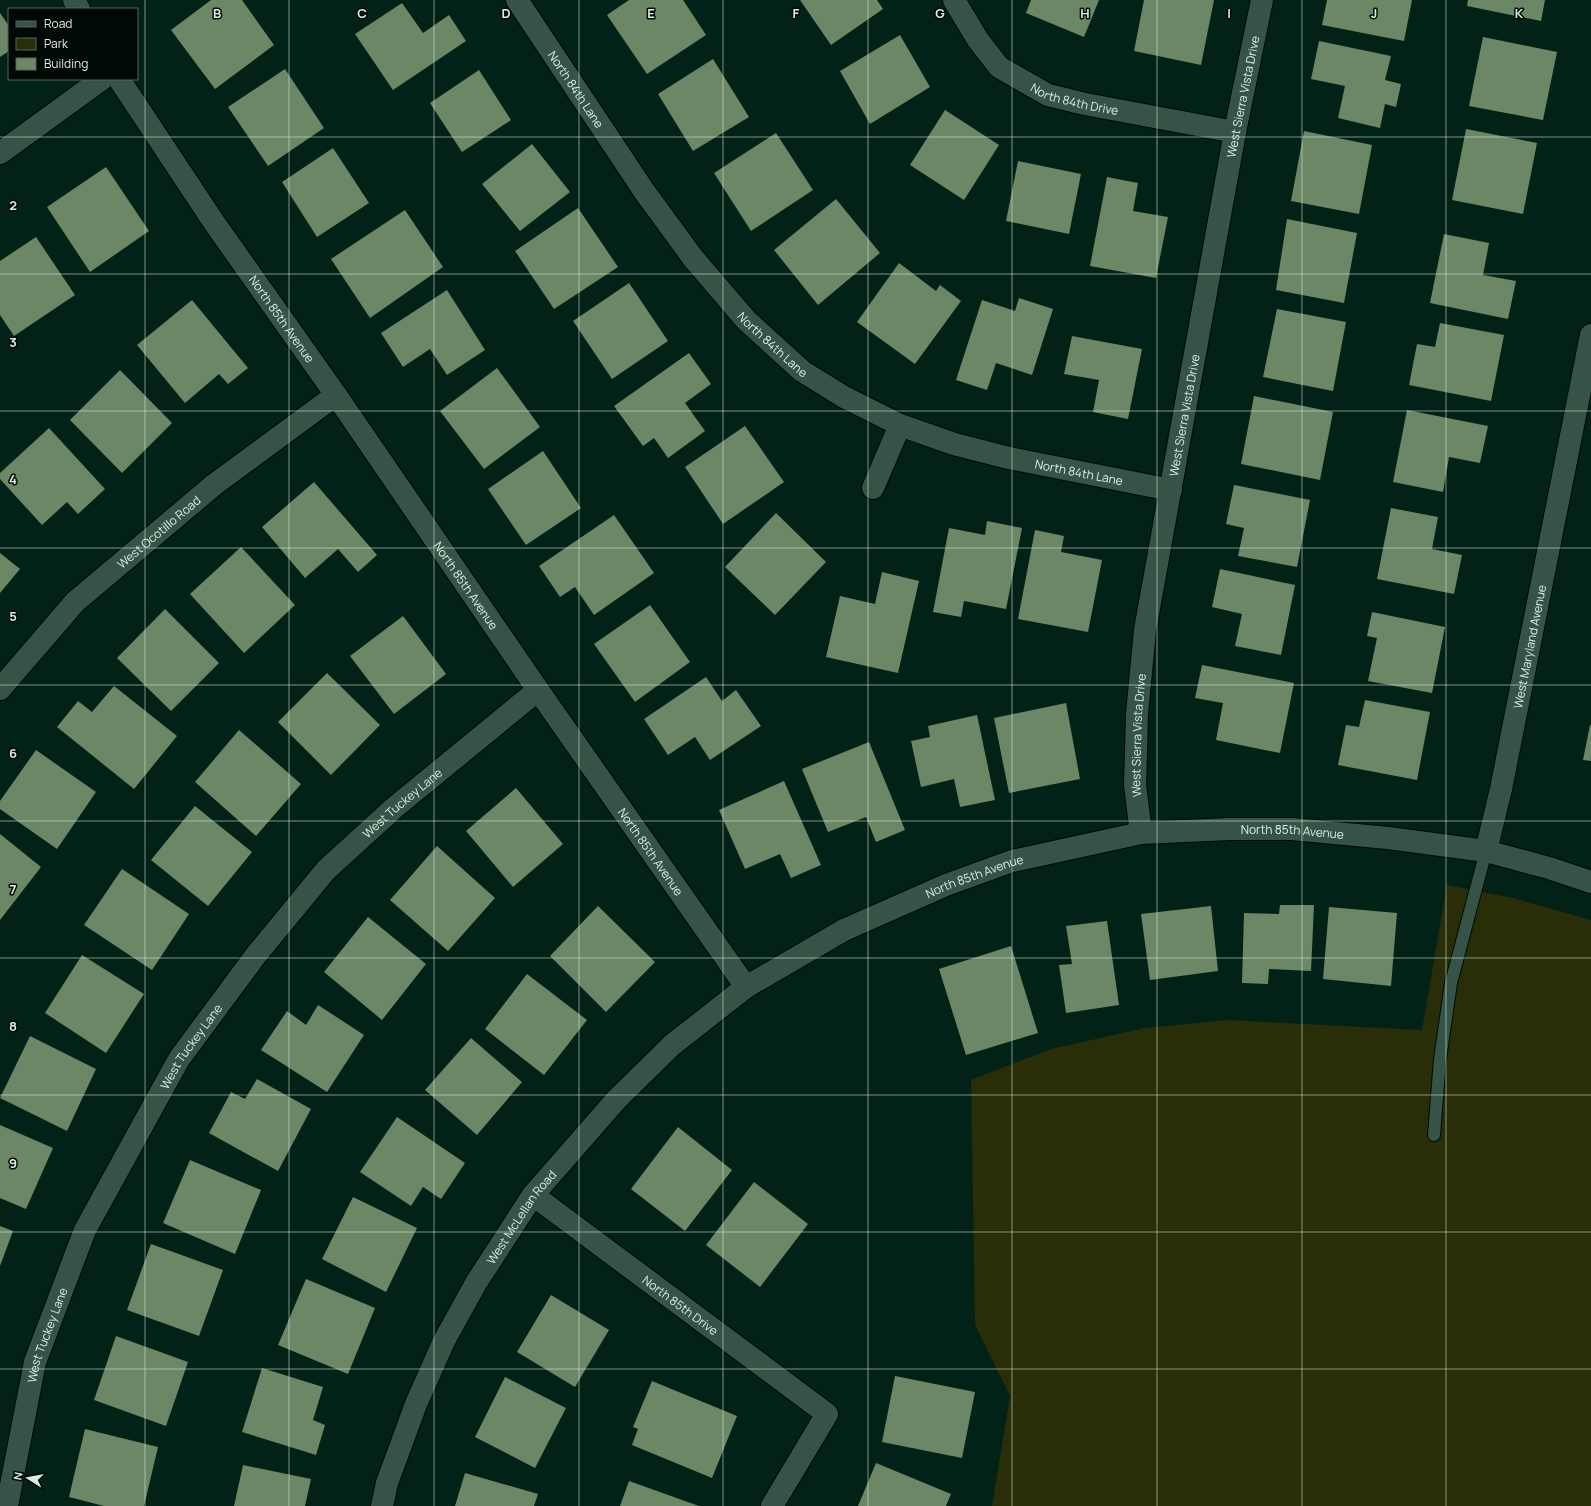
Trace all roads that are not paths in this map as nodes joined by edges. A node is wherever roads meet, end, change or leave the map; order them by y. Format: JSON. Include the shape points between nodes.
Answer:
{"nodes":[{"id":1,"x":517,"y":0,"type":"edge"},
{"id":2,"x":954,"y":0,"type":"edge"},
{"id":3,"x":1262,"y":0,"type":"edge"},
{"id":4,"x":101,"y":80,"type":"edge"},
{"id":5,"x":120,"y":80,"type":"edge"},
{"id":6,"x":1235,"y":132,"type":"junction"},
{"id":7,"x":0,"y":153,"type":"edge"},
{"id":8,"x":1591,"y":335,"type":"edge"},
{"id":9,"x":336,"y":395,"type":"junction"},
{"id":10,"x":900,"y":425,"type":"junction"},
{"id":11,"x":873,"y":488,"type":"dead end"},
{"id":12,"x":1171,"y":490,"type":"junction"},
{"id":13,"x":0,"y":689,"type":"edge"},
{"id":14,"x":538,"y":690,"type":"junction"},
{"id":15,"x":1140,"y":833,"type":"junction"},
{"id":16,"x":1486,"y":851,"type":"junction"},
{"id":17,"x":1591,"y":882,"type":"edge"},
{"id":18,"x":746,"y":987,"type":"junction"},
{"id":19,"x":1434,"y":1135,"type":"dead end"},
{"id":20,"x":533,"y":1195,"type":"junction"},
{"id":21,"x":7,"y":1506,"type":"edge"},
{"id":22,"x":382,"y":1506,"type":"edge"},
{"id":23,"x":772,"y":1506,"type":"edge"}],
"edges":[{"from":1,"to":10,"type":"street","name":"North 84th Lane","via":[[693,258],[746,320],[802,371],[844,397]]},
{"from":2,"to":6,"type":"street","name":"North 84th Drive","via":[[978,40],[999,67],[1048,95]]},
{"from":3,"to":6,"type":"street","name":"West Sierra Vista Drive"},
{"from":4,"to":7,"type":"street"},
{"from":5,"to":9,"type":"street","name":"North 85th Avenue","via":[[213,221]]},
{"from":6,"to":12,"type":"street","name":"West Sierra Vista Drive"},
{"from":8,"to":16,"type":"street","name":"West Maryland Avenue","via":[[1501,789]]},
{"from":9,"to":13,"type":"street","name":"West Ocotillo Road","via":[[215,484],[75,602]]},
{"from":9,"to":14,"type":"street","name":"North 85th Avenue"},
{"from":10,"to":11,"type":"street"},
{"from":10,"to":12,"type":"street","name":"North 84th Lane","via":[[954,444],[1002,456]]},
{"from":12,"to":15,"type":"street","name":"West Sierra Vista Drive","via":[[1145,630],[1140,672],[1135,785]]},
{"from":14,"to":18,"type":"street","name":"North 85th Avenue"},
{"from":14,"to":21,"type":"street","name":"West Tuckey Lane","via":[[394,808],[326,870],[256,955],[179,1059],[85,1230],[35,1362]]},
{"from":15,"to":16,"type":"street","name":"North 85th Avenue","via":[[1230,829],[1292,830],[1388,838]]},
{"from":15,"to":18,"type":"street","name":"North 85th Avenue","via":[[1012,861],[946,885],[844,930]]},
{"from":16,"to":17,"type":"street"},
{"from":16,"to":19,"type":"lane","via":[[1451,983],[1440,1059]]},
{"from":18,"to":20,"type":"street","name":"West McLellan Road","via":[[672,1045],[617,1099]]},
{"from":20,"to":22,"type":"street","name":"West McLellan Road","via":[[476,1282],[444,1341],[416,1404],[387,1483]]},
{"from":20,"to":23,"type":"street","name":"North 85th Drive","via":[[827,1414]]}]}
